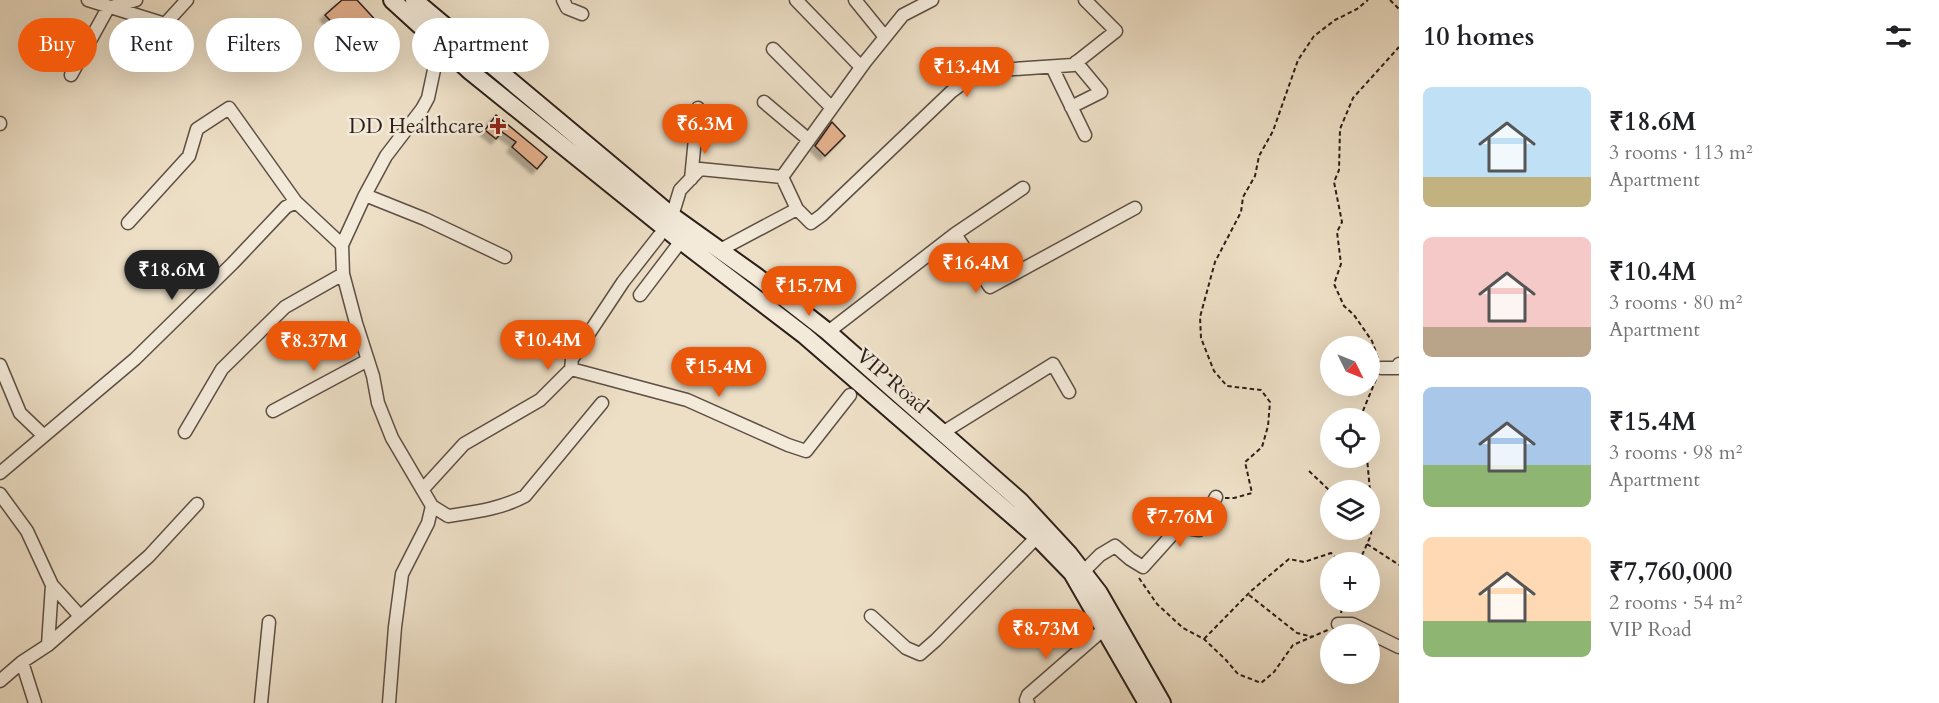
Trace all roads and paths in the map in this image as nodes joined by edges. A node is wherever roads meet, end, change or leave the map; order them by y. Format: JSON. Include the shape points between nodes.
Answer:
{"nodes":[{"id":1,"x":88,"y":0,"type":"edge"},
{"id":2,"x":136,"y":0,"type":"edge"},
{"id":3,"x":187,"y":0,"type":"edge"},
{"id":4,"x":392,"y":0,"type":"edge"},
{"id":5,"x":563,"y":0,"type":"edge"},
{"id":6,"x":796,"y":0,"type":"edge"},
{"id":7,"x":855,"y":0,"type":"edge"},
{"id":8,"x":932,"y":0,"type":"edge"},
{"id":9,"x":1085,"y":0,"type":"edge"},
{"id":10,"x":1368,"y":0,"type":"edge"},
{"id":11,"x":1390,"y":0,"type":"edge"},
{"id":12,"x":415,"y":5,"type":"edge"},
{"id":13,"x":110,"y":7,"type":"junction"},
{"id":14,"x":1399,"y":9,"type":"edge"},
{"id":15,"x":582,"y":14,"type":"dead end"},
{"id":16,"x":427,"y":18,"type":"edge"},
{"id":17,"x":885,"y":37,"type":"junction"},
{"id":18,"x":1399,"y":47,"type":"edge"},
{"id":19,"x":773,"y":49,"type":"dead end"},
{"id":20,"x":1076,"y":62,"type":"junction"},
{"id":21,"x":861,"y":67,"type":"junction"},
{"id":22,"x":1052,"y":67,"type":"junction"},
{"id":23,"x":434,"y":72,"type":"edge"},
{"id":24,"x":471,"y":72,"type":"edge"},
{"id":25,"x":489,"y":72,"type":"edge"},
{"id":26,"x":71,"y":75,"type":"dead end"},
{"id":27,"x":764,"y":102,"type":"dead end"},
{"id":28,"x":1071,"y":107,"type":"junction"},
{"id":29,"x":698,"y":108,"type":"dead end"},
{"id":30,"x":832,"y":108,"type":"junction"},
{"id":31,"x":1085,"y":135,"type":"dead end"},
{"id":32,"x":809,"y":140,"type":"junction"},
{"id":33,"x":782,"y":177,"type":"junction"},
{"id":34,"x":691,"y":179,"type":"junction"},
{"id":35,"x":1023,"y":188,"type":"dead end"},
{"id":36,"x":365,"y":195,"type":"junction"},
{"id":37,"x":296,"y":202,"type":"junction"},
{"id":38,"x":797,"y":208,"type":"junction"},
{"id":39,"x":1135,"y":208,"type":"dead end"},
{"id":40,"x":672,"y":216,"type":"junction"},
{"id":41,"x":128,"y":223,"type":"dead end"},
{"id":42,"x":955,"y":234,"type":"junction"},
{"id":43,"x":659,"y":236,"type":"dead end"},
{"id":44,"x":681,"y":241,"type":"junction"},
{"id":45,"x":342,"y":245,"type":"junction"},
{"id":46,"x":720,"y":250,"type":"junction"},
{"id":47,"x":505,"y":257,"type":"dead end"},
{"id":48,"x":343,"y":274,"type":"junction"},
{"id":49,"x":640,"y":295,"type":"dead end"},
{"id":50,"x":828,"y":332,"type":"junction"},
{"id":51,"x":368,"y":360,"type":"junction"},
{"id":52,"x":1399,"y":364,"type":"edge"},
{"id":53,"x":0,"y":365,"type":"edge"},
{"id":54,"x":572,"y":369,"type":"junction"},
{"id":55,"x":1381,"y":369,"type":"junction"},
{"id":56,"x":1069,"y":392,"type":"dead end"},
{"id":57,"x":850,"y":394,"type":"dead end"},
{"id":58,"x":602,"y":403,"type":"dead end"},
{"id":59,"x":1364,"y":408,"type":"edge"},
{"id":60,"x":273,"y":411,"type":"dead end"},
{"id":61,"x":185,"y":432,"type":"dead end"},
{"id":62,"x":942,"y":433,"type":"junction"},
{"id":63,"x":43,"y":435,"type":"junction"},
{"id":64,"x":5,"y":462,"type":"edge"},
{"id":65,"x":1309,"y":471,"type":"dead end"},
{"id":66,"x":0,"y":473,"type":"edge"},
{"id":67,"x":1320,"y":481,"type":"edge"},
{"id":68,"x":423,"y":489,"type":"junction"},
{"id":69,"x":0,"y":494,"type":"edge"},
{"id":70,"x":1216,"y":497,"type":"joint"},
{"id":71,"x":197,"y":504,"type":"dead end"},
{"id":72,"x":432,"y":506,"type":"junction"},
{"id":73,"x":1036,"y":537,"type":"junction"},
{"id":74,"x":1369,"y":540,"type":"edge"},
{"id":75,"x":1367,"y":544,"type":"junction"},
{"id":76,"x":1363,"y":552,"type":"edge"},
{"id":77,"x":1320,"y":557,"type":"edge"},
{"id":78,"x":1130,"y":559,"type":"junction"},
{"id":79,"x":1399,"y":565,"type":"edge"},
{"id":80,"x":1083,"y":572,"type":"junction"},
{"id":81,"x":52,"y":585,"type":"junction"},
{"id":82,"x":1248,"y":594,"type":"junction"},
{"id":83,"x":1341,"y":612,"type":"edge"},
{"id":84,"x":80,"y":616,"type":"junction"},
{"id":85,"x":871,"y":616,"type":"dead end"},
{"id":86,"x":269,"y":622,"type":"dead end"},
{"id":87,"x":1338,"y":624,"type":"edge"},
{"id":88,"x":1105,"y":628,"type":"junction"},
{"id":89,"x":1320,"y":633,"type":"edge"},
{"id":90,"x":1313,"y":637,"type":"junction"},
{"id":91,"x":1380,"y":638,"type":"edge"},
{"id":92,"x":1204,"y":639,"type":"junction"},
{"id":93,"x":48,"y":645,"type":"junction"},
{"id":94,"x":1123,"y":647,"type":"junction"},
{"id":95,"x":1399,"y":647,"type":"edge"},
{"id":96,"x":22,"y":662,"type":"junction"},
{"id":97,"x":0,"y":681,"type":"edge"},
{"id":98,"x":1025,"y":702,"type":"edge"},
{"id":99,"x":35,"y":703,"type":"edge"},
{"id":100,"x":261,"y":703,"type":"edge"},
{"id":101,"x":389,"y":703,"type":"edge"},
{"id":102,"x":1147,"y":703,"type":"edge"},
{"id":103,"x":1162,"y":703,"type":"edge"}],
"edges":[{"from":1,"to":13,"type":"street"},
{"from":2,"to":13,"type":"street"},
{"from":3,"to":13,"type":"street","via":[[165,24]]},
{"from":4,"to":12,"type":"main road","name":"VIP Road"},
{"from":5,"to":15,"type":"street","via":[[567,8]]},
{"from":6,"to":21,"type":"street"},
{"from":7,"to":17,"type":"street"},
{"from":8,"to":17,"type":"street","via":[[903,15]]},
{"from":9,"to":20,"type":"street","via":[[1116,31]]},
{"from":10,"to":70,"type":"path","via":[[1314,36],[1298,60],[1273,131],[1259,156],[1255,176],[1243,197],[1241,212],[1215,262],[1204,297],[1201,338],[1214,371],[1227,386],[1261,390],[1270,402],[1262,447],[1245,462],[1252,493]]},
{"from":11,"to":14,"type":"path"},
{"from":12,"to":16,"type":"main road","name":"VIP Road"},
{"from":13,"to":26,"type":"street"},
{"from":17,"to":21,"type":"street"},
{"from":18,"to":55,"type":"path","via":[[1353,98],[1340,129],[1339,170],[1334,182],[1342,222],[1336,232],[1341,264],[1334,284],[1344,306],[1372,341]]},
{"from":19,"to":30,"type":"street"},
{"from":20,"to":22,"type":"street","via":[[1072,66]]},
{"from":20,"to":28,"type":"street","via":[[1101,92]]},
{"from":21,"to":30,"type":"street"},
{"from":22,"to":28,"type":"street"},
{"from":22,"to":38,"type":"street","via":[[985,71],[970,78],[822,215],[811,223]]},
{"from":23,"to":36,"type":"street","via":[[422,109],[386,156]]},
{"from":24,"to":44,"type":"main road","name":"VIP Road"},
{"from":25,"to":40,"type":"main road","name":"VIP Road"},
{"from":27,"to":32,"type":"street"},
{"from":28,"to":31,"type":"street"},
{"from":29,"to":34,"type":"street"},
{"from":30,"to":32,"type":"street"},
{"from":32,"to":33,"type":"street"},
{"from":33,"to":34,"type":"street","via":[[700,169]]},
{"from":33,"to":38,"type":"street"},
{"from":34,"to":40,"type":"street","via":[[680,190]]},
{"from":35,"to":42,"type":"street"},
{"from":36,"to":45,"type":"street"},
{"from":36,"to":47,"type":"street"},
{"from":37,"to":41,"type":"street","via":[[229,108],[197,129],[189,156]]},
{"from":37,"to":45,"type":"street"},
{"from":37,"to":63,"type":"street","via":[[286,207],[135,359]]},
{"from":38,"to":46,"type":"street"},
{"from":39,"to":42,"type":"street","via":[[990,287]]},
{"from":40,"to":46,"type":"main road","name":"VIP Road"},
{"from":42,"to":50,"type":"street"},
{"from":43,"to":54,"type":"street","via":[[572,359]]},
{"from":44,"to":49,"type":"street"},
{"from":44,"to":73,"type":"main road","name":"VIP Road","via":[[804,335]]},
{"from":45,"to":48,"type":"street"},
{"from":46,"to":50,"type":"main road","name":"VIP Road"},
{"from":48,"to":51,"type":"street"},
{"from":48,"to":61,"type":"street","via":[[285,307],[222,369]]},
{"from":50,"to":62,"type":"main road","name":"VIP Road"},
{"from":51,"to":60,"type":"street"},
{"from":51,"to":68,"type":"street","via":[[378,403],[392,438]]},
{"from":52,"to":55,"type":"street","via":[[1397,369]]},
{"from":53,"to":63,"type":"street","via":[[20,413]]},
{"from":54,"to":57,"type":"street","via":[[687,400],[806,451]]},
{"from":54,"to":68,"type":"street","via":[[540,400],[464,444]]},
{"from":55,"to":59,"type":"path"},
{"from":56,"to":62,"type":"street","via":[[1053,364]]},
{"from":58,"to":72,"type":"street","via":[[525,496],[486,510],[448,516]]},
{"from":62,"to":80,"type":"main road","name":"VIP Road","via":[[1020,501]]},
{"from":63,"to":64,"type":"street"},
{"from":64,"to":66,"type":"street"},
{"from":65,"to":67,"type":"path"},
{"from":68,"to":72,"type":"street"},
{"from":69,"to":81,"type":"street","via":[[27,531]]},
{"from":70,"to":78,"type":"street","via":[[1199,530],[1179,527],[1143,567]]},
{"from":71,"to":84,"type":"street","via":[[149,556]]},
{"from":72,"to":101,"type":"street","via":[[428,523],[402,574]]},
{"from":73,"to":85,"type":"street","via":[[920,654],[906,648]]},
{"from":73,"to":88,"type":"main road","name":"VIP Road","via":[[1072,573]]},
{"from":74,"to":75,"type":"path"},
{"from":75,"to":76,"type":"path"},
{"from":75,"to":79,"type":"path"},
{"from":77,"to":82,"type":"path","via":[[1304,562],[1289,559]]},
{"from":78,"to":80,"type":"street","via":[[1115,546]]},
{"from":78,"to":92,"type":"path","via":[[1156,604],[1183,628]]},
{"from":80,"to":94,"type":"main road","name":"VIP Road","via":[[1099,593]]},
{"from":81,"to":84,"type":"street"},
{"from":81,"to":93,"type":"street"},
{"from":82,"to":90,"type":"path","via":[[1297,633]]},
{"from":82,"to":92,"type":"path"},
{"from":83,"to":87,"type":"path"},
{"from":84,"to":93,"type":"street"},
{"from":86,"to":100,"type":"street"},
{"from":88,"to":94,"type":"main road","name":"VIP Road"},
{"from":88,"to":98,"type":"street","via":[[1028,695]]},
{"from":89,"to":90,"type":"path"},
{"from":90,"to":92,"type":"path","via":[[1293,645],[1261,683],[1238,674]]},
{"from":91,"to":95,"type":"street"},
{"from":93,"to":96,"type":"street"},
{"from":94,"to":102,"type":"main road","name":"VIP Road"},
{"from":94,"to":103,"type":"main road","name":"VIP Road"},
{"from":96,"to":97,"type":"street"},
{"from":96,"to":99,"type":"street"}]}
